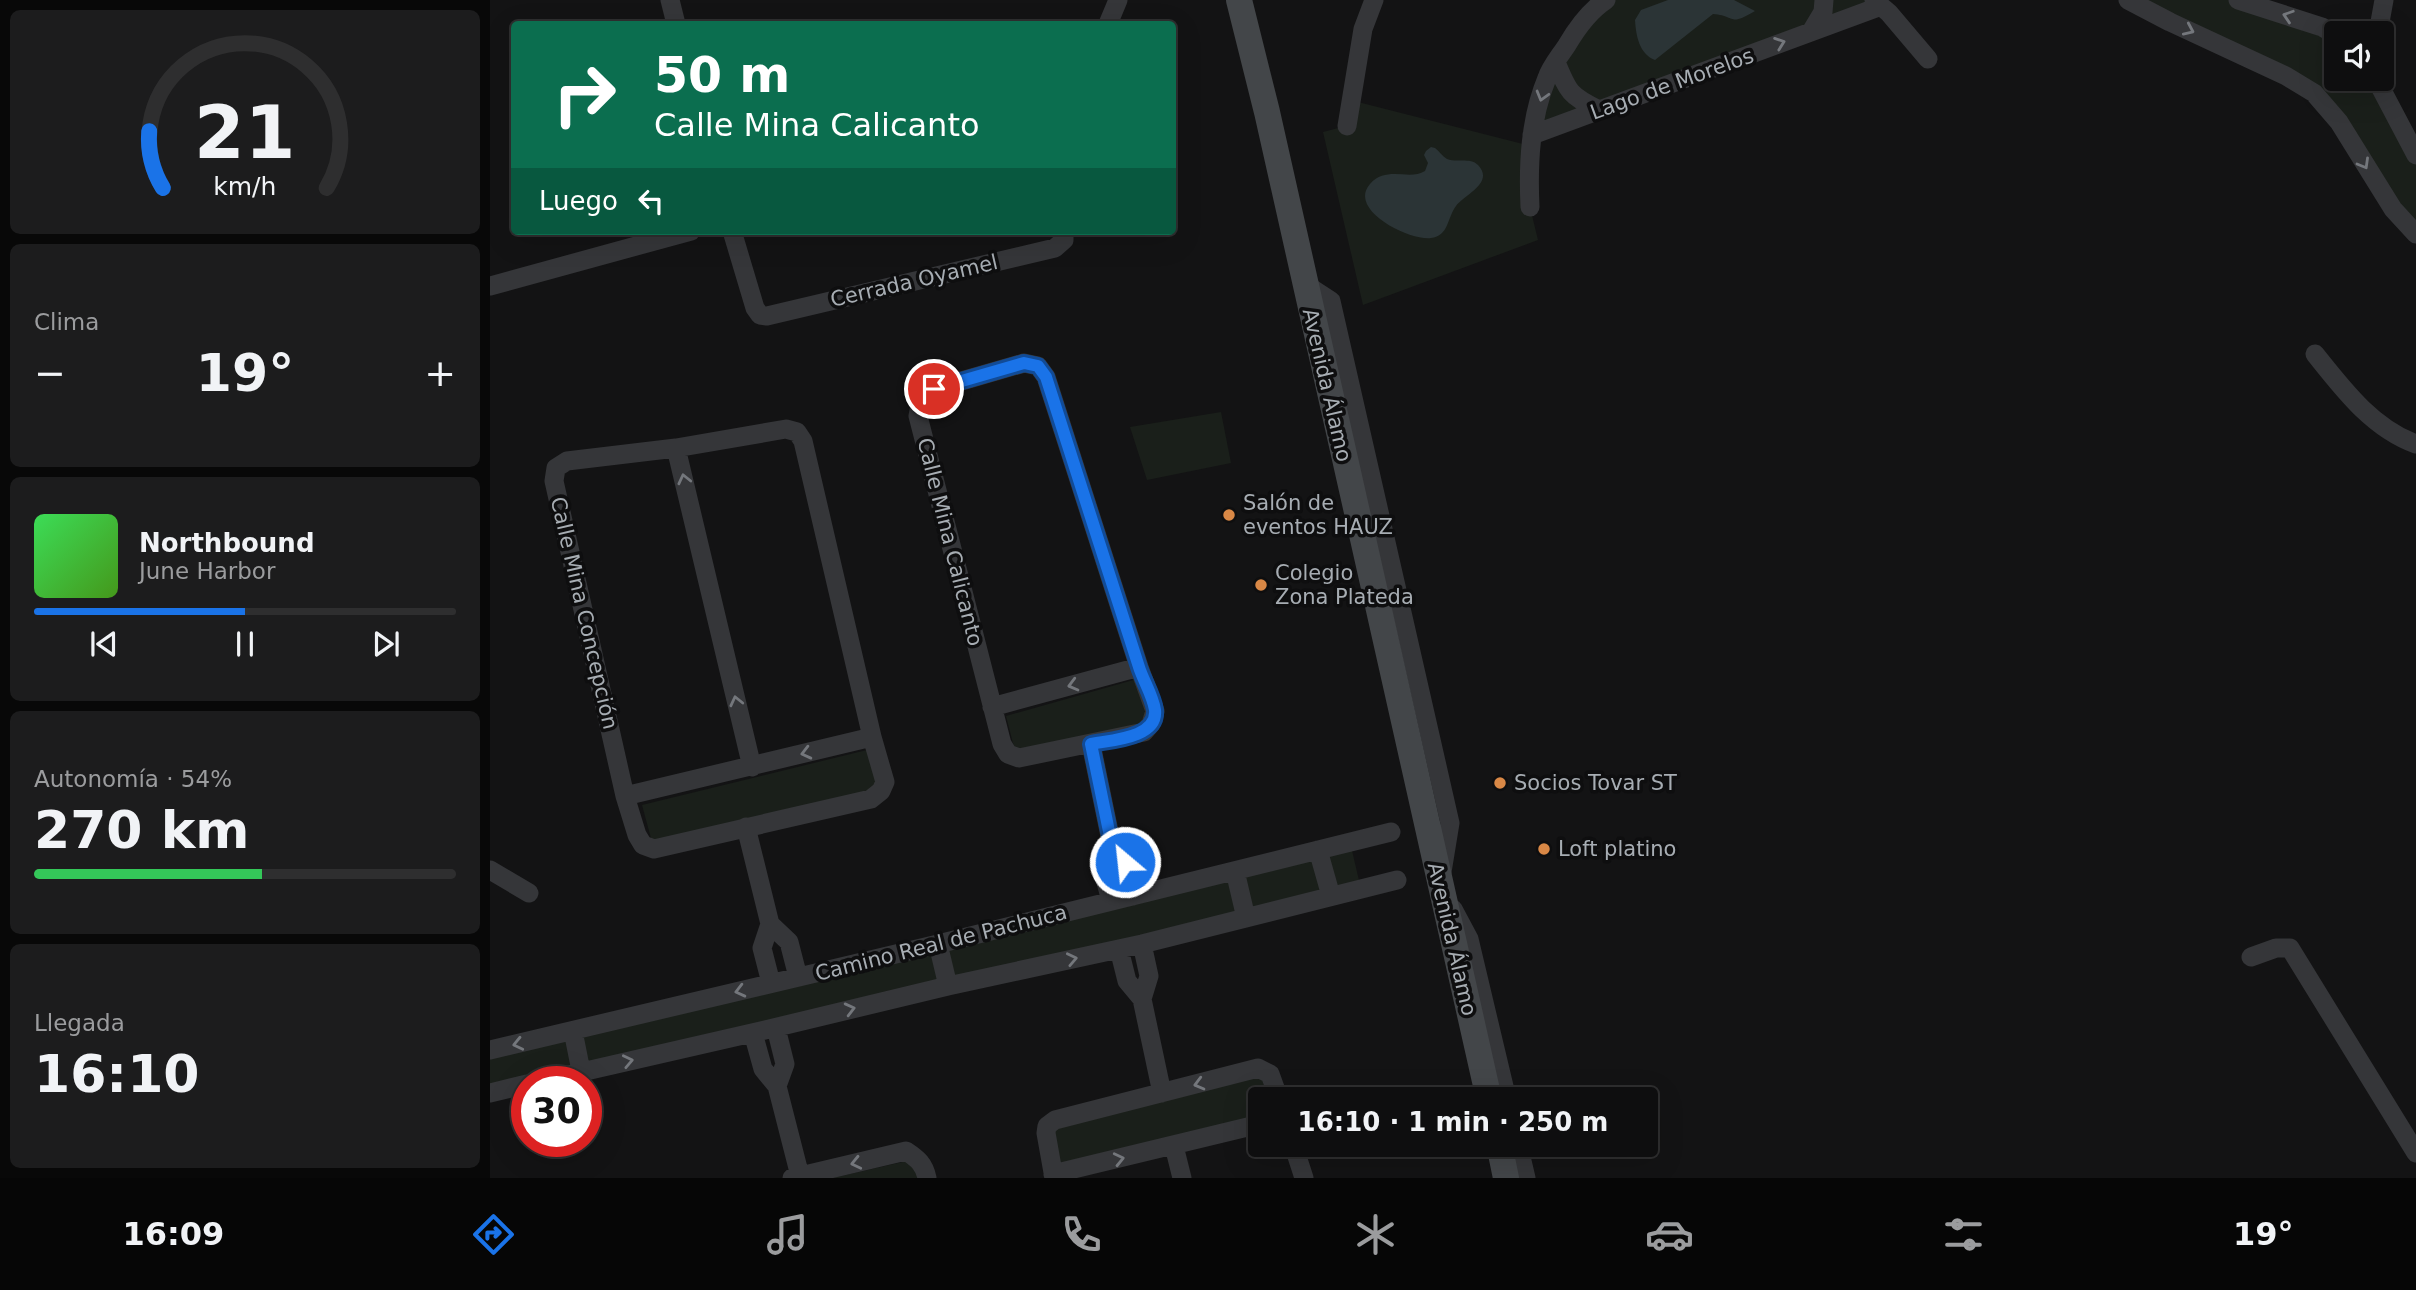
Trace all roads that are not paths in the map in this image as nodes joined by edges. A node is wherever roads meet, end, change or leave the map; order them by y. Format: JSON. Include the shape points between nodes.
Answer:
{"nodes":[{"id":1,"x":670,"y":0,"type":"edge"},
{"id":2,"x":1118,"y":0,"type":"edge"},
{"id":3,"x":1239,"y":0,"type":"edge"},
{"id":4,"x":1374,"y":0,"type":"edge"},
{"id":5,"x":1606,"y":0,"type":"edge"},
{"id":6,"x":1824,"y":0,"type":"edge"},
{"id":7,"x":2128,"y":0,"type":"edge"},
{"id":8,"x":2238,"y":0,"type":"edge"},
{"id":9,"x":2385,"y":0,"type":"edge"},
{"id":10,"x":1877,"y":3,"type":"edge"},
{"id":11,"x":675,"y":21,"type":"edge"},
{"id":12,"x":1109,"y":21,"type":"edge"},
{"id":13,"x":2381,"y":21,"type":"edge"},
{"id":14,"x":2324,"y":28,"type":"edge"},
{"id":15,"x":1811,"y":32,"type":"junction"},
{"id":16,"x":1928,"y":59,"type":"dead end"},
{"id":17,"x":1556,"y":62,"type":"junction"},
{"id":18,"x":2383,"y":91,"type":"edge"},
{"id":19,"x":1599,"y":110,"type":"junction"},
{"id":20,"x":1347,"y":126,"type":"dead end"},
{"id":21,"x":1532,"y":135,"type":"junction"},
{"id":22,"x":2416,"y":155,"type":"edge"},
{"id":23,"x":1530,"y":207,"type":"dead end"},
{"id":24,"x":2416,"y":234,"type":"edge"},
{"id":25,"x":676,"y":235,"type":"edge"},
{"id":26,"x":733,"y":235,"type":"edge"},
{"id":27,"x":1064,"y":235,"type":"edge"},
{"id":28,"x":490,"y":286,"type":"edge"},
{"id":29,"x":2315,"y":354,"type":"dead end"},
{"id":30,"x":2416,"y":444,"type":"edge"},
{"id":31,"x":676,"y":448,"type":"junction"},
{"id":32,"x":1139,"y":667,"type":"junction"},
{"id":33,"x":992,"y":707,"type":"junction"},
{"id":34,"x":872,"y":737,"type":"junction"},
{"id":35,"x":1091,"y":744,"type":"junction"},
{"id":36,"x":752,"y":767,"type":"junction"},
{"id":37,"x":625,"y":796,"type":"junction"},
{"id":38,"x":746,"y":827,"type":"junction"},
{"id":39,"x":1391,"y":832,"type":"dead end"},
{"id":40,"x":1111,"y":841,"type":"junction"},
{"id":41,"x":1318,"y":850,"type":"junction"},
{"id":42,"x":490,"y":870,"type":"edge"},
{"id":43,"x":1235,"y":871,"type":"junction"},
{"id":44,"x":1397,"y":880,"type":"dead end"},
{"id":45,"x":1440,"y":886,"type":"junction"},
{"id":46,"x":529,"y":893,"type":"dead end"},
{"id":47,"x":1133,"y":896,"type":"junction"},
{"id":48,"x":1331,"y":896,"type":"junction"},
{"id":49,"x":1111,"y":901,"type":"junction"},
{"id":50,"x":1246,"y":918,"type":"junction"},
{"id":51,"x":769,"y":924,"type":"junction"},
{"id":52,"x":938,"y":944,"type":"junction"},
{"id":53,"x":1142,"y":944,"type":"junction"},
{"id":54,"x":1119,"y":949,"type":"junction"},
{"id":55,"x":2251,"y":957,"type":"dead end"},
{"id":56,"x":798,"y":977,"type":"junction"},
{"id":57,"x":771,"y":983,"type":"junction"},
{"id":58,"x":948,"y":986,"type":"junction"},
{"id":59,"x":1142,"y":999,"type":"junction"},
{"id":60,"x":776,"y":1028,"type":"junction"},
{"id":61,"x":573,"y":1031,"type":"junction"},
{"id":62,"x":753,"y":1033,"type":"junction"},
{"id":63,"x":490,"y":1050,"type":"edge"},
{"id":64,"x":580,"y":1066,"type":"edge"},
{"id":65,"x":602,"y":1066,"type":"edge"},
{"id":66,"x":777,"y":1086,"type":"junction"},
{"id":67,"x":1275,"y":1087,"type":"edge"},
{"id":68,"x":1486,"y":1087,"type":"edge"},
{"id":69,"x":1504,"y":1087,"type":"edge"},
{"id":70,"x":511,"y":1088,"type":"edge"},
{"id":71,"x":490,"y":1093,"type":"edge"},
{"id":72,"x":1162,"y":1093,"type":"junction"},
{"id":73,"x":1248,"y":1127,"type":"edge"},
{"id":74,"x":1174,"y":1146,"type":"junction"},
{"id":75,"x":2416,"y":1153,"type":"edge"},
{"id":76,"x":1297,"y":1157,"type":"edge"},
{"id":77,"x":1502,"y":1157,"type":"edge"},
{"id":78,"x":1521,"y":1157,"type":"edge"},
{"id":79,"x":1053,"y":1176,"type":"edge"},
{"id":80,"x":796,"y":1177,"type":"edge"},
{"id":81,"x":927,"y":1178,"type":"edge"},
{"id":82,"x":1182,"y":1178,"type":"edge"},
{"id":83,"x":1304,"y":1178,"type":"edge"},
{"id":84,"x":1506,"y":1178,"type":"edge"},
{"id":85,"x":1526,"y":1178,"type":"edge"}],
"edges":[{"from":1,"to":11,"type":"street"},
{"from":2,"to":12,"type":"street"},
{"from":3,"to":45,"type":"street","name":"Avenida Álamo"},
{"from":4,"to":20,"type":"street","via":[[1363,29]]},
{"from":5,"to":17,"type":"street","via":[[1576,30]]},
{"from":6,"to":15,"type":"street","via":[[1823,12]]},
{"from":7,"to":24,"type":"street","one_way":true,"via":[[2314,93],[2339,122],[2393,209]]},
{"from":14,"to":8,"type":"street","one_way":true},
{"from":9,"to":13,"type":"street"},
{"from":10,"to":15,"type":"street","name":"Lago de Morelos"},
{"from":10,"to":16,"type":"street","name":"Lago de Morelos"},
{"from":19,"to":15,"type":"street","name":"Lago de Morelos","one_way":true},
{"from":17,"to":19,"type":"street","via":[[1573,97]]},
{"from":17,"to":21,"type":"street","one_way":true,"via":[[1547,77]]},
{"from":18,"to":22,"type":"street"},
{"from":19,"to":21,"type":"street","name":"Lago de Morelos"},
{"from":21,"to":23,"type":"street"},
{"from":25,"to":28,"type":"street"},
{"from":26,"to":27,"type":"street","name":"Cerrada Oyamel","via":[[755,309],[767,316],[1055,248]]},
{"from":29,"to":30,"type":"street","via":[[2375,421]]},
{"from":31,"to":34,"type":"street","name":"Calle Mina Concepción","via":[[786,429],[797,432],[803,441]]},
{"from":36,"to":31,"type":"street","one_way":true},
{"from":31,"to":37,"type":"street","name":"Calle Mina Concepción","via":[[567,461],[556,468],[554,481]]},
{"from":32,"to":33,"type":"street","one_way":true},
{"from":32,"to":33,"type":"street","name":"Calle Mina Calicanto","via":[[1046,377],[1038,366],[1024,363],[934,389],[921,400],[918,416]]},
{"from":32,"to":35,"type":"street","name":"Calle Mina Calicanto","via":[[1155,711],[1151,724],[1144,732]]},
{"from":33,"to":35,"type":"street","name":"Calle Mina Calicanto","via":[[1002,744],[1008,754],[1018,758]]},
{"from":34,"to":36,"type":"street","one_way":true},
{"from":34,"to":38,"type":"street","name":"Calle Mina Concepción","via":[[885,782],[871,799]]},
{"from":35,"to":40,"type":"street"},
{"from":36,"to":37,"type":"street"},
{"from":37,"to":38,"type":"street","name":"Calle Mina Concepción","via":[[637,835],[643,845],[654,849]]},
{"from":38,"to":51,"type":"street"},
{"from":39,"to":41,"type":"street","name":"Camino Real de Pachuca"},
{"from":40,"to":47,"type":"street","via":[[1125,862]]},
{"from":40,"to":49,"type":"street","via":[[1102,867]]},
{"from":41,"to":43,"type":"street","name":"Camino Real de Pachuca"},
{"from":41,"to":48,"type":"street"},
{"from":42,"to":46,"type":"street"},
{"from":43,"to":47,"type":"street","name":"Camino Real de Pachuca"},
{"from":43,"to":50,"type":"street"},
{"from":44,"to":48,"type":"street","name":"Camino Real de Pachuca"},
{"from":45,"to":68,"type":"street","name":"Avenida Álamo"},
{"from":45,"to":69,"type":"street","via":[[1469,939]]},
{"from":47,"to":49,"type":"street","name":"Camino Real de Pachuca"},
{"from":48,"to":50,"type":"street","name":"Camino Real de Pachuca"},
{"from":49,"to":52,"type":"street","name":"Camino Real de Pachuca"},
{"from":50,"to":53,"type":"street","name":"Camino Real de Pachuca"},
{"from":51,"to":56,"type":"street","via":[[789,942]]},
{"from":51,"to":57,"type":"street","via":[[762,948]]},
{"from":52,"to":56,"type":"street","name":"Camino Real de Pachuca"},
{"from":52,"to":58,"type":"street"},
{"from":53,"to":54,"type":"street","name":"Camino Real de Pachuca"},
{"from":53,"to":59,"type":"street","via":[[1149,976]]},
{"from":58,"to":54,"type":"street","name":"Camino Real de Pachuca","one_way":true},
{"from":54,"to":59,"type":"street","via":[[1127,981]]},
{"from":55,"to":75,"type":"street","via":[[2290,948]]},
{"from":56,"to":57,"type":"street","name":"Camino Real de Pachuca"},
{"from":57,"to":61,"type":"street","name":"Camino Real de Pachuca","one_way":true},
{"from":60,"to":58,"type":"street","name":"Camino Real de Pachuca","one_way":true},
{"from":59,"to":72,"type":"street"},
{"from":60,"to":62,"type":"street","name":"Camino Real de Pachuca"},
{"from":60,"to":66,"type":"street","via":[[785,1064]]},
{"from":61,"to":63,"type":"street","name":"Camino Real de Pachuca","one_way":true},
{"from":61,"to":64,"type":"street"},
{"from":65,"to":62,"type":"street","name":"Camino Real de Pachuca","one_way":true},
{"from":62,"to":66,"type":"street","via":[[763,1069]]},
{"from":66,"to":80,"type":"street"},
{"from":67,"to":72,"type":"street","one_way":true,"via":[[1270,1074],[1258,1068]]},
{"from":70,"to":71,"type":"street"},
{"from":72,"to":79,"type":"street","via":[[1055,1120],[1047,1126]]},
{"from":73,"to":74,"type":"street"},
{"from":79,"to":74,"type":"street","one_way":true},
{"from":74,"to":82,"type":"street"},
{"from":76,"to":83,"type":"street"},
{"from":77,"to":84,"type":"street"},
{"from":78,"to":85,"type":"street"},
{"from":81,"to":80,"type":"street","one_way":true,"via":[[918,1158],[906,1151]]}]}
